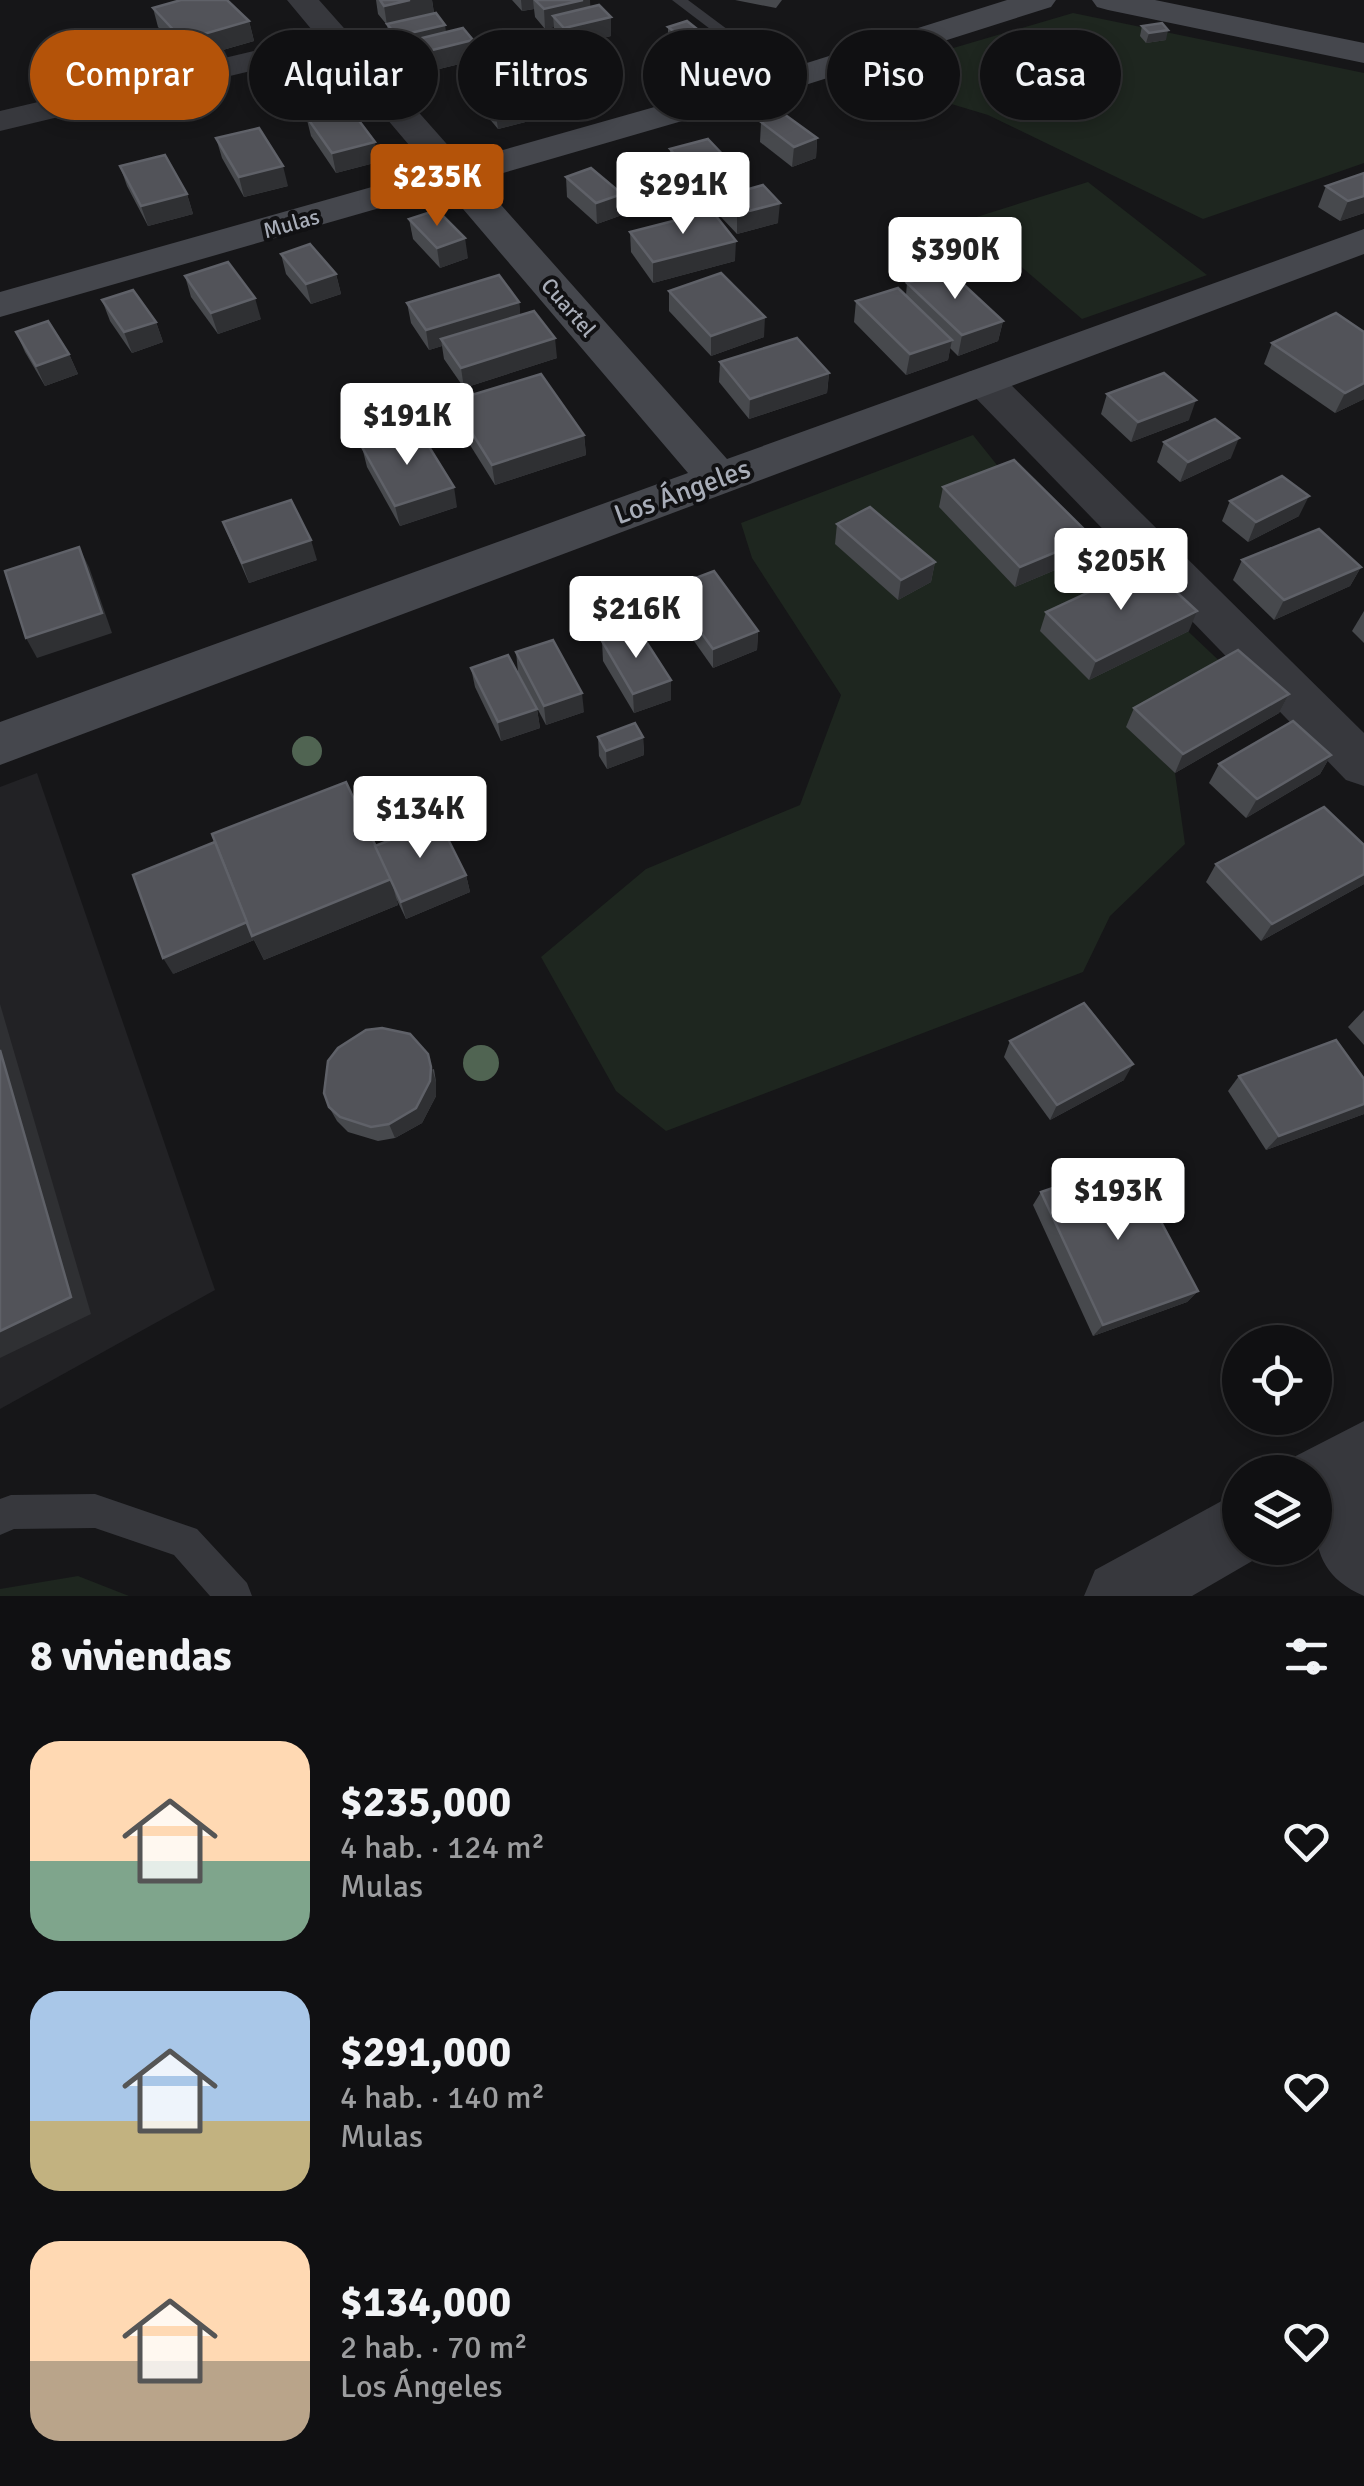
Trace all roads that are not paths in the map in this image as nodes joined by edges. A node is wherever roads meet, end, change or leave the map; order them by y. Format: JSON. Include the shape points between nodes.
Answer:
{"nodes":[{"id":1,"x":302,"y":0,"type":"edge"},
{"id":2,"x":679,"y":0,"type":"edge"},
{"id":3,"x":1040,"y":0,"type":"edge"},
{"id":4,"x":1108,"y":0,"type":"edge"},
{"id":5,"x":328,"y":30,"type":"edge"},
{"id":6,"x":720,"y":30,"type":"edge"},
{"id":7,"x":1364,"y":53,"type":"edge"},
{"id":8,"x":249,"y":62,"type":"edge"},
{"id":9,"x":807,"y":74,"type":"edge"},
{"id":10,"x":407,"y":120,"type":"edge"},
{"id":11,"x":649,"y":120,"type":"edge"},
{"id":12,"x":0,"y":121,"type":"edge"},
{"id":13,"x":456,"y":176,"type":"junction"},
{"id":14,"x":1364,"y":241,"type":"edge"},
{"id":15,"x":0,"y":305,"type":"edge"},
{"id":16,"x":983,"y":381,"type":"junction"},
{"id":17,"x":718,"y":478,"type":"junction"},
{"id":18,"x":0,"y":744,"type":"edge"},
{"id":19,"x":1364,"y":766,"type":"edge"},
{"id":20,"x":1332,"y":1475,"type":"edge"},
{"id":21,"x":0,"y":1518,"type":"edge"},
{"id":22,"x":1222,"y":1538,"type":"edge"},
{"id":23,"x":1364,"y":1559,"type":"edge"},
{"id":24,"x":234,"y":1596,"type":"edge"},
{"id":25,"x":1121,"y":1596,"type":"edge"}],
"edges":[{"from":1,"to":5,"type":"street","name":"Cuartel"},
{"from":2,"to":6,"type":"lane"},
{"from":3,"to":9,"type":"street","name":"Mulas"},
{"from":4,"to":7,"type":"street"},
{"from":8,"to":12,"type":"street"},
{"from":10,"to":13,"type":"street","name":"Cuartel"},
{"from":11,"to":13,"type":"street","name":"Mulas"},
{"from":13,"to":15,"type":"street","name":"Mulas"},
{"from":13,"to":17,"type":"street","name":"Cuartel"},
{"from":14,"to":16,"type":"street","name":"Los Ángeles"},
{"from":16,"to":17,"type":"street","name":"Los Ángeles"},
{"from":16,"to":19,"type":"street"},
{"from":17,"to":18,"type":"street","name":"Los Ángeles"},
{"from":20,"to":23,"type":"street"},
{"from":21,"to":24,"type":"lane","via":[[11,1512],[95,1510],[186,1541]]},
{"from":22,"to":25,"type":"street"}]}
